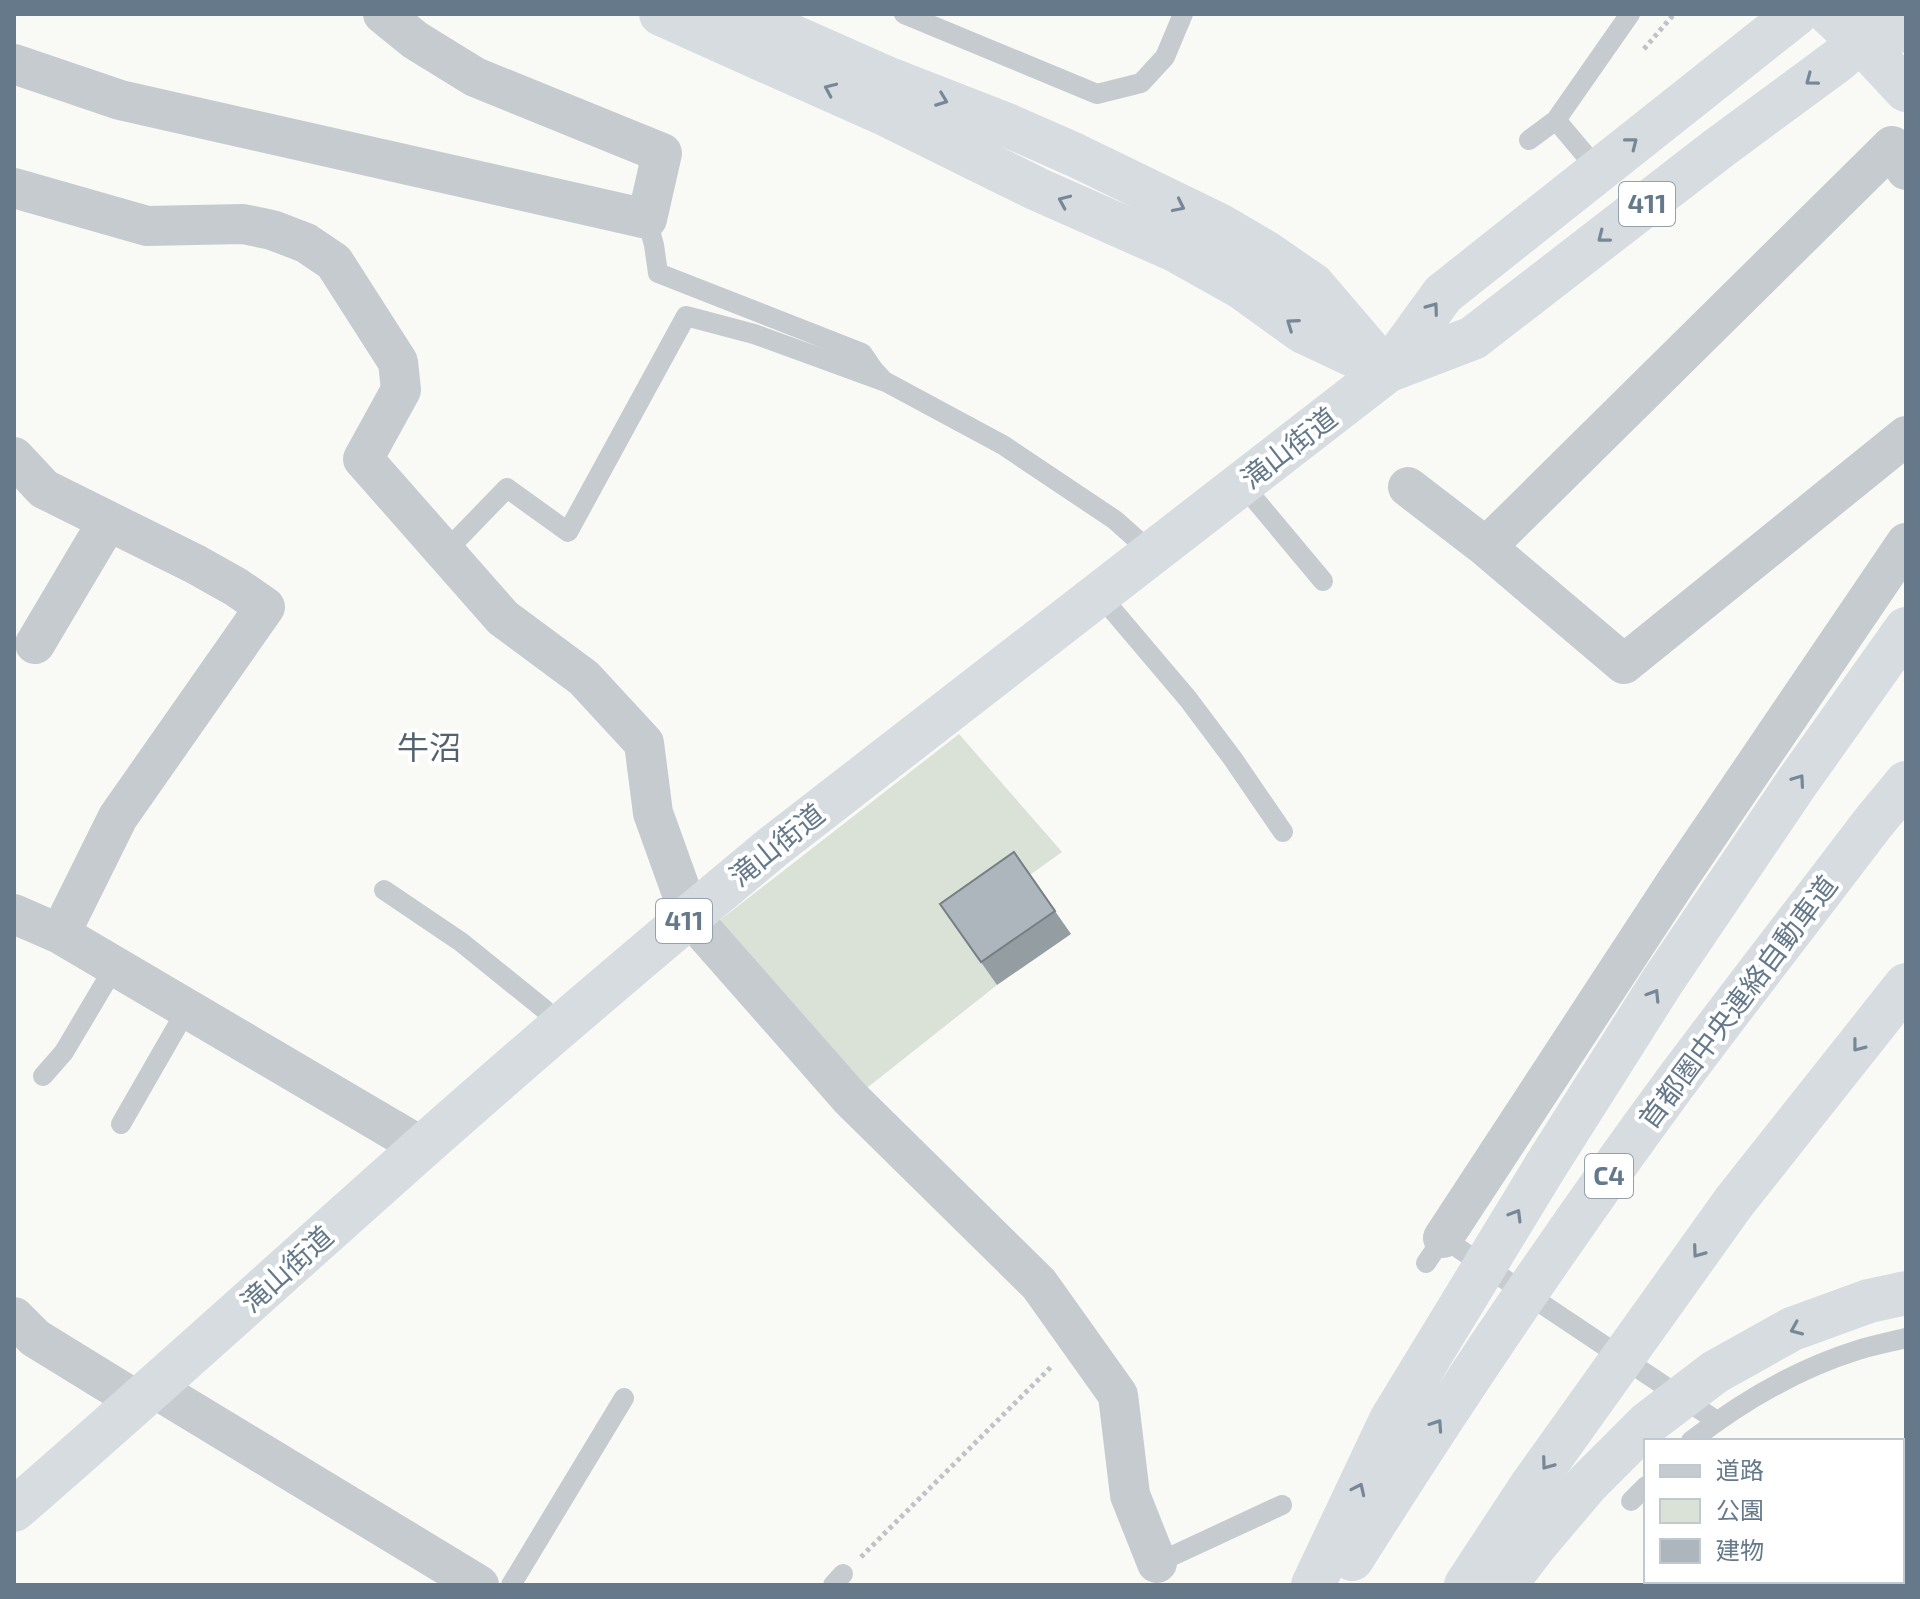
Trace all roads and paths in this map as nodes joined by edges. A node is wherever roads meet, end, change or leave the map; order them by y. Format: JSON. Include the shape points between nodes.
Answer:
{"nodes":[{"id":1,"x":383,"y":14,"type":"edge"},
{"id":2,"x":661,"y":14,"type":"edge"},
{"id":3,"x":742,"y":14,"type":"edge"},
{"id":4,"x":904,"y":14,"type":"edge"},
{"id":5,"x":1183,"y":14,"type":"edge"},
{"id":6,"x":1630,"y":14,"type":"edge"},
{"id":7,"x":1796,"y":14,"type":"edge"},
{"id":8,"x":1830,"y":14,"type":"edge"},
{"id":9,"x":1884,"y":14,"type":"edge"},
{"id":10,"x":1893,"y":14,"type":"edge"},
{"id":11,"x":1906,"y":31,"type":"edge"},
{"id":12,"x":14,"y":64,"type":"edge"},
{"id":13,"x":1906,"y":90,"type":"edge"},
{"id":14,"x":1556,"y":120,"type":"junction"},
{"id":15,"x":1529,"y":140,"type":"dead end"},
{"id":16,"x":1598,"y":170,"type":"junction"},
{"id":17,"x":1906,"y":170,"type":"edge"},
{"id":18,"x":14,"y":188,"type":"edge"},
{"id":19,"x":647,"y":219,"type":"junction"},
{"id":20,"x":1387,"y":371,"type":"junction"},
{"id":21,"x":886,"y":382,"type":"junction"},
{"id":22,"x":1906,"y":436,"type":"edge"},
{"id":23,"x":14,"y":457,"type":"edge"},
{"id":24,"x":1242,"y":484,"type":"junction"},
{"id":25,"x":1408,"y":487,"type":"dead end"},
{"id":26,"x":108,"y":521,"type":"junction"},
{"id":27,"x":1906,"y":543,"type":"edge"},
{"id":28,"x":1486,"y":547,"type":"junction"},
{"id":29,"x":445,"y":552,"type":"junction"},
{"id":30,"x":1152,"y":553,"type":"junction"},
{"id":31,"x":1323,"y":581,"type":"dead end"},
{"id":32,"x":1099,"y":594,"type":"junction"},
{"id":33,"x":1906,"y":629,"type":"edge"},
{"id":34,"x":35,"y":644,"type":"dead end"},
{"id":35,"x":1906,"y":783,"type":"edge"},
{"id":36,"x":1283,"y":832,"type":"dead end"},
{"id":37,"x":384,"y":890,"type":"dead end"},
{"id":38,"x":14,"y":914,"type":"edge"},
{"id":39,"x":690,"y":916,"type":"junction"},
{"id":40,"x":60,"y":934,"type":"junction"},
{"id":41,"x":115,"y":966,"type":"junction"},
{"id":42,"x":1906,"y":985,"type":"edge"},
{"id":43,"x":187,"y":1009,"type":"junction"},
{"id":44,"x":560,"y":1028,"type":"junction"},
{"id":45,"x":43,"y":1076,"type":"dead end"},
{"id":46,"x":121,"y":1124,"type":"dead end"},
{"id":47,"x":422,"y":1147,"type":"junction"},
{"id":48,"x":1435,"y":1251,"type":"joint"},
{"id":49,"x":1906,"y":1293,"type":"edge"},
{"id":50,"x":14,"y":1317,"type":"edge"},
{"id":51,"x":1906,"y":1338,"type":"edge"},
{"id":52,"x":1078,"y":1340,"type":"junction"},
{"id":53,"x":146,"y":1395,"type":"junction"},
{"id":54,"x":624,"y":1398,"type":"dead end"},
{"id":55,"x":1717,"y":1421,"type":"junction"},
{"id":56,"x":1694,"y":1439,"type":"edge"},
{"id":57,"x":1644,"y":1488,"type":"edge"},
{"id":58,"x":1631,"y":1501,"type":"dead end"},
{"id":59,"x":1282,"y":1505,"type":"dead end"},
{"id":60,"x":14,"y":1510,"type":"edge"},
{"id":61,"x":1157,"y":1563,"type":"joint"},
{"id":62,"x":838,"y":1580,"type":"edge"},
{"id":63,"x":479,"y":1585,"type":"edge"},
{"id":64,"x":511,"y":1585,"type":"edge"},
{"id":65,"x":1313,"y":1585,"type":"edge"},
{"id":66,"x":1336,"y":1585,"type":"edge"},
{"id":67,"x":1466,"y":1585,"type":"edge"},
{"id":68,"x":1505,"y":1585,"type":"edge"}],
"edges":[{"from":1,"to":19,"type":"street","via":[[475,77],[662,153]]},
{"from":20,"to":2,"type":"highway","one_way":true,"via":[[1302,331],[1241,287],[1177,251]]},
{"from":3,"to":20,"type":"highway","one_way":true,"via":[[1075,155],[1219,225],[1313,285]]},
{"from":4,"to":5,"type":"lane","via":[[1097,94],[1141,83],[1165,57]]},
{"from":6,"to":14,"type":"lane"},
{"from":16,"to":7,"type":"highway","name":"滝山街道","number":"411","one_way":true},
{"from":8,"to":13,"type":"highway"},
{"from":9,"to":11,"type":"highway"},
{"from":10,"to":20,"type":"highway","name":"滝山街道","number":"411","one_way":true,"via":[[1473,338]]},
{"from":12,"to":19,"type":"street","via":[[120,100]]},
{"from":14,"to":15,"type":"lane"},
{"from":14,"to":16,"type":"lane"},
{"from":20,"to":16,"type":"highway","name":"滝山街道","number":"411","one_way":true,"via":[[1443,294]]},
{"from":17,"to":28,"type":"street","via":[[1892,146]]},
{"from":18,"to":29,"type":"street","via":[[147,226],[243,224],[272,230],[306,243],[334,262],[398,362],[401,390],[363,459]]},
{"from":19,"to":21,"type":"lane","via":[[658,273],[862,353]]},
{"from":20,"to":24,"type":"highway","name":"滝山街道","number":"411"},
{"from":21,"to":29,"type":"lane","via":[[754,334],[686,316],[568,532],[507,488]]},
{"from":21,"to":30,"type":"lane","via":[[1003,445],[1115,520]]},
{"from":22,"to":28,"type":"street","via":[[1624,664]]},
{"from":23,"to":26,"type":"street","via":[[44,489]]},
{"from":24,"to":30,"type":"highway","name":"滝山街道","number":"411"},
{"from":24,"to":31,"type":"lane"},
{"from":25,"to":28,"type":"street"},
{"from":26,"to":34,"type":"street"},
{"from":26,"to":40,"type":"street","via":[[195,564],[265,607],[118,817]]},
{"from":27,"to":48,"type":"street"},
{"from":29,"to":39,"type":"street","via":[[503,618],[584,678],[644,743],[653,813]]},
{"from":30,"to":32,"type":"highway","name":"滝山街道","number":"411"},
{"from":32,"to":36,"type":"lane","via":[[1188,699]]},
{"from":32,"to":39,"type":"highway","name":"滝山街道","number":"411"},
{"from":65,"to":33,"type":"highway","one_way":true,"via":[[1391,1420],[1545,1167],[1662,982]]},
{"from":66,"to":35,"type":"highway","name":"首都圏中央連絡自動車道","number":"C4","one_way":true,"via":[[1421,1448],[1674,1084]]},
{"from":37,"to":44,"type":"lane","via":[[461,942]]},
{"from":38,"to":40,"type":"street"},
{"from":39,"to":44,"type":"highway","name":"滝山街道","number":"411"},
{"from":39,"to":52,"type":"street","via":[[851,1099],[1039,1284]]},
{"from":40,"to":41,"type":"street"},
{"from":41,"to":43,"type":"street"},
{"from":41,"to":45,"type":"lane","via":[[64,1052]]},
{"from":42,"to":67,"type":"highway","one_way":true,"via":[[1734,1202]]},
{"from":43,"to":46,"type":"lane"},
{"from":43,"to":47,"type":"street"},
{"from":44,"to":47,"type":"highway","name":"滝山街道","number":"411"},
{"from":47,"to":53,"type":"highway","name":"滝山街道","number":"411"},
{"from":48,"to":55,"type":"lane"},
{"from":49,"to":68,"type":"highway","one_way":true,"via":[[1792,1329],[1715,1372],[1648,1423],[1587,1484]]},
{"from":50,"to":53,"type":"street","via":[[35,1338]]},
{"from":51,"to":55,"type":"lane","via":[[1812,1368]]},
{"from":52,"to":61,"type":"street","via":[[1118,1395],[1130,1495]]},
{"from":52,"to":62,"type":"path"},
{"from":53,"to":60,"type":"highway","name":"滝山街道","number":"411"},
{"from":53,"to":63,"type":"street"},
{"from":54,"to":64,"type":"lane"},
{"from":55,"to":56,"type":"lane"},
{"from":57,"to":58,"type":"lane"},
{"from":59,"to":61,"type":"lane"}]}
